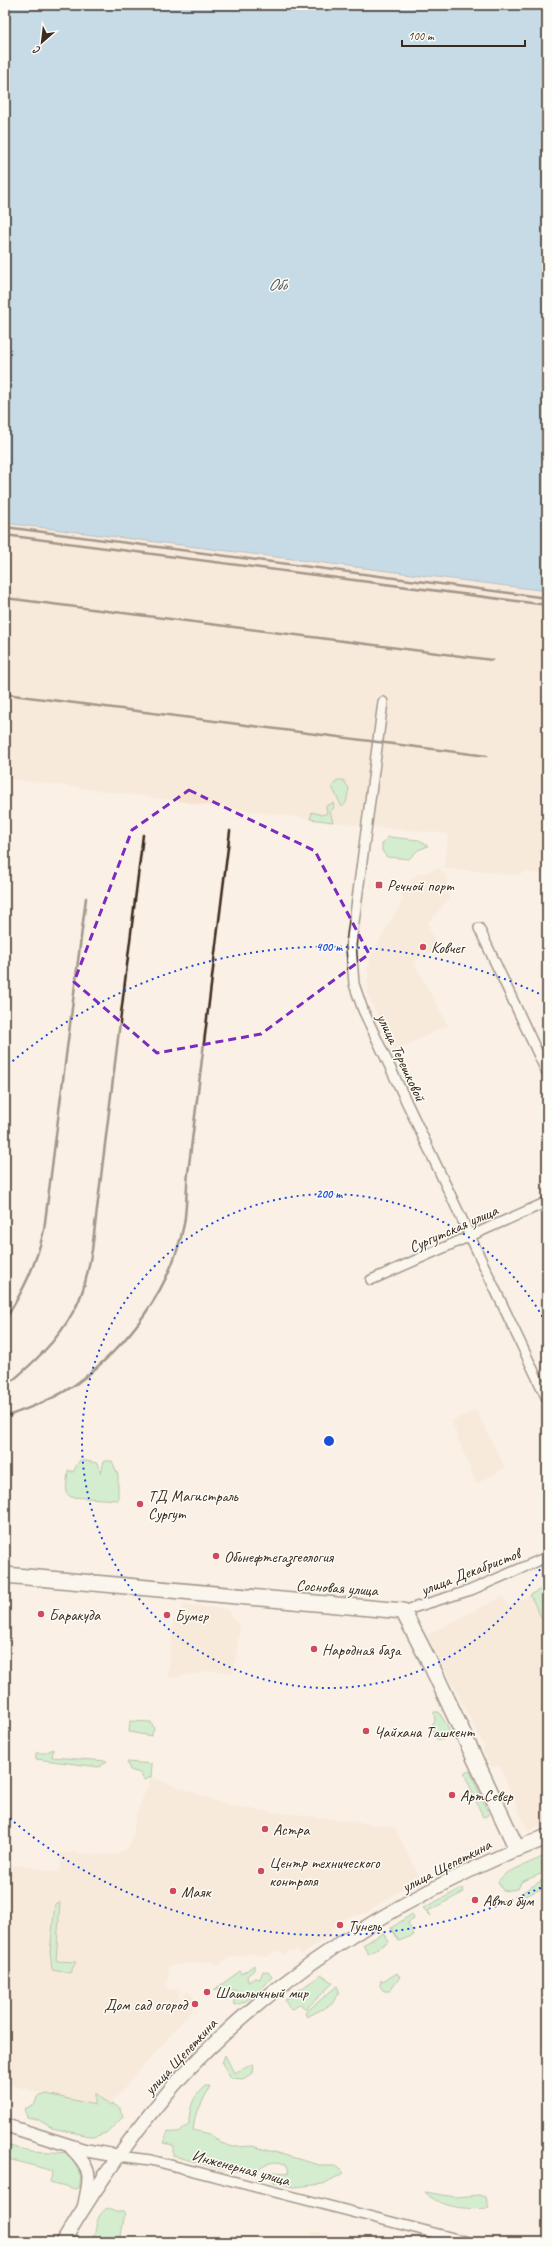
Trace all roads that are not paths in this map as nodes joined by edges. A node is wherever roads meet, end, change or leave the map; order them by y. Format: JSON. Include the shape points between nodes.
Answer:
{"nodes":[{"id":1,"x":383,"y":702,"type":"dead end"},
{"id":2,"x":479,"y":928,"type":"dead end"},
{"id":3,"x":547,"y":1073,"type":"edge"},
{"id":4,"x":547,"y":1202,"type":"edge"},
{"id":5,"x":470,"y":1237,"type":"junction"},
{"id":6,"x":371,"y":1280,"type":"dead end"},
{"id":7,"x":547,"y":1399,"type":"edge"},
{"id":8,"x":547,"y":1557,"type":"edge"},
{"id":9,"x":5,"y":1575,"type":"edge"},
{"id":10,"x":403,"y":1611,"type":"junction"},
{"id":11,"x":547,"y":1837,"type":"edge"},
{"id":12,"x":517,"y":1849,"type":"junction"},
{"id":13,"x":5,"y":2126,"type":"edge"},
{"id":14,"x":69,"y":2146,"type":"junction"},
{"id":15,"x":118,"y":2156,"type":"junction"},
{"id":16,"x":84,"y":2207,"type":"junction"},
{"id":17,"x":63,"y":2242,"type":"edge"},
{"id":18,"x":469,"y":2242,"type":"edge"}],
"edges":[{"from":1,"to":5,"type":"street","name":"улица Терешковой","via":[[353,916],[351,960],[354,984],[363,1010]]},
{"from":2,"to":3,"type":"street"},
{"from":4,"to":5,"type":"street","name":"Сургутская улица"},
{"from":5,"to":6,"type":"street","name":"Сургутская улица"},
{"from":5,"to":7,"type":"street","name":"улица Терешковой"},
{"from":8,"to":10,"type":"street","name":"улица Декабристов","via":[[471,1590]]},
{"from":9,"to":10,"type":"main road","name":"Сосновая улица"},
{"from":10,"to":12,"type":"main road"},
{"from":11,"to":12,"type":"main road","name":"улица Щепеткина"},
{"from":12,"to":15,"type":"main road","name":"улица Щепеткина","via":[[443,1883],[358,1934],[287,1981],[196,2062],[164,2097]]},
{"from":13,"to":14,"type":"street","name":"Инженерная улица"},
{"from":14,"to":15,"type":"street","name":"Инженерная улица"},
{"from":14,"to":16,"type":"street","via":[[82,2158],[90,2174]]},
{"from":15,"to":16,"type":"main road","name":"улица Щепеткина"},
{"from":15,"to":18,"type":"street","name":"Инженерная улица","via":[[151,2160]]},
{"from":16,"to":17,"type":"main road","name":"улица Щепеткина"}]}
